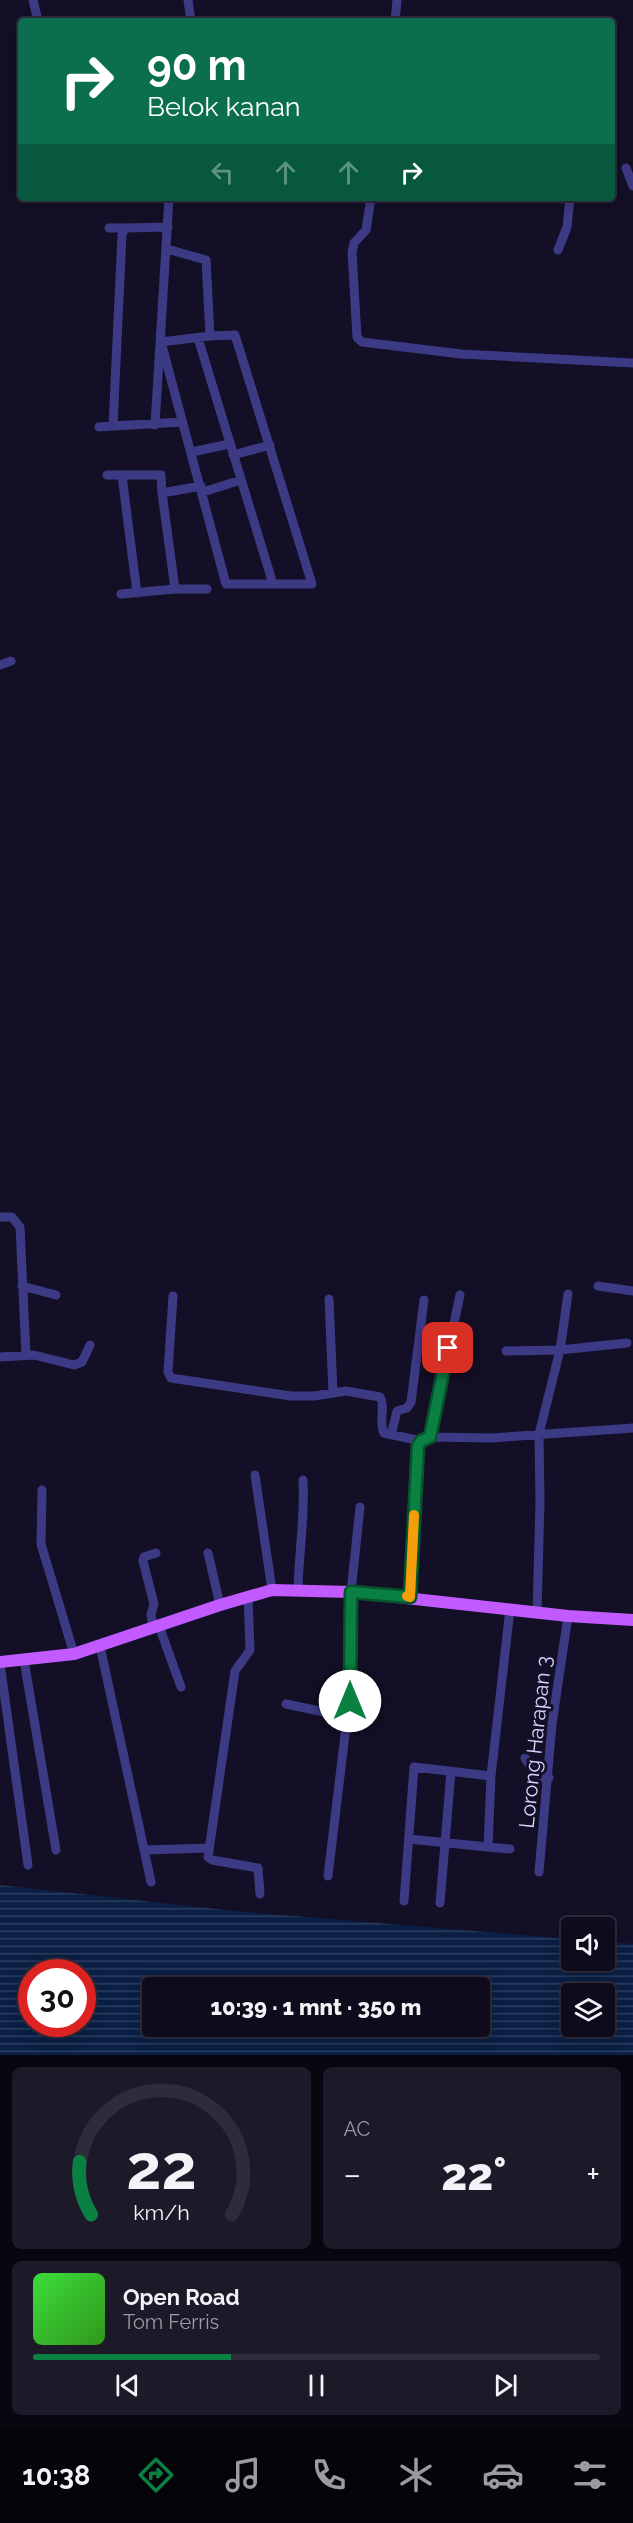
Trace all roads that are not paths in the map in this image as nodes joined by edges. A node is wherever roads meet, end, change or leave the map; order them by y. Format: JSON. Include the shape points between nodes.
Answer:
{"nodes":[{"id":1,"x":33,"y":0,"type":"edge"},
{"id":2,"x":188,"y":0,"type":"edge"},
{"id":3,"x":397,"y":0,"type":"edge"},
{"id":4,"x":37,"y":18,"type":"edge"},
{"id":5,"x":191,"y":18,"type":"edge"},
{"id":6,"x":395,"y":18,"type":"edge"},
{"id":7,"x":626,"y":168,"type":"dead end"},
{"id":8,"x":633,"y":186,"type":"edge"},
{"id":9,"x":169,"y":201,"type":"edge"},
{"id":10,"x":371,"y":201,"type":"edge"},
{"id":11,"x":570,"y":201,"type":"edge"},
{"id":12,"x":168,"y":227,"type":"junction"},
{"id":13,"x":109,"y":228,"type":"dead end"},
{"id":14,"x":125,"y":228,"type":"junction"},
{"id":15,"x":167,"y":249,"type":"junction"},
{"id":16,"x":558,"y":250,"type":"dead end"},
{"id":17,"x":210,"y":336,"type":"junction"},
{"id":18,"x":198,"y":338,"type":"junction"},
{"id":19,"x":161,"y":342,"type":"junction"},
{"id":20,"x":633,"y":363,"type":"edge"},
{"id":21,"x":182,"y":422,"type":"junction"},
{"id":22,"x":155,"y":425,"type":"junction"},
{"id":23,"x":113,"y":426,"type":"junction"},
{"id":24,"x":99,"y":427,"type":"dead end"},
{"id":25,"x":229,"y":444,"type":"junction"},
{"id":26,"x":270,"y":445,"type":"junction"},
{"id":27,"x":192,"y":452,"type":"junction"},
{"id":28,"x":233,"y":455,"type":"junction"},
{"id":29,"x":107,"y":475,"type":"dead end"},
{"id":30,"x":122,"y":476,"type":"junction"},
{"id":31,"x":241,"y":480,"type":"junction"},
{"id":32,"x":202,"y":489,"type":"junction"},
{"id":33,"x":162,"y":493,"type":"junction"},
{"id":34,"x":273,"y":584,"type":"junction"},
{"id":35,"x":207,"y":589,"type":"dead end"},
{"id":36,"x":175,"y":590,"type":"junction"},
{"id":37,"x":136,"y":592,"type":"junction"},
{"id":38,"x":121,"y":594,"type":"dead end"},
{"id":39,"x":11,"y":661,"type":"dead end"},
{"id":40,"x":0,"y":665,"type":"edge"},
{"id":41,"x":0,"y":1217,"type":"edge"},
{"id":42,"x":22,"y":1286,"type":"junction"},
{"id":43,"x":598,"y":1286,"type":"dead end"},
{"id":44,"x":633,"y":1291,"type":"edge"},
{"id":45,"x":568,"y":1294,"type":"dead end"},
{"id":46,"x":56,"y":1295,"type":"dead end"},
{"id":47,"x":460,"y":1295,"type":"dead end"},
{"id":48,"x":173,"y":1296,"type":"dead end"},
{"id":49,"x":329,"y":1299,"type":"dead end"},
{"id":50,"x":424,"y":1300,"type":"dead end"},
{"id":51,"x":627,"y":1343,"type":"dead end"},
{"id":52,"x":90,"y":1345,"type":"dead end"},
{"id":53,"x":560,"y":1350,"type":"junction"},
{"id":54,"x":506,"y":1351,"type":"dead end"},
{"id":55,"x":26,"y":1355,"type":"junction"},
{"id":56,"x":0,"y":1357,"type":"edge"},
{"id":57,"x":333,"y":1392,"type":"junction"},
{"id":58,"x":633,"y":1428,"type":"edge"},
{"id":59,"x":539,"y":1434,"type":"junction"},
{"id":60,"x":392,"y":1435,"type":"junction"},
{"id":61,"x":425,"y":1439,"type":"junction"},
{"id":62,"x":255,"y":1475,"type":"dead end"},
{"id":63,"x":303,"y":1480,"type":"dead end"},
{"id":64,"x":42,"y":1490,"type":"dead end"},
{"id":65,"x":360,"y":1507,"type":"dead end"},
{"id":66,"x":156,"y":1552,"type":"dead end"},
{"id":67,"x":207,"y":1553,"type":"dead end"},
{"id":68,"x":298,"y":1589,"type":"junction"},
{"id":69,"x":272,"y":1590,"type":"junction"},
{"id":70,"x":351,"y":1592,"type":"junction"},
{"id":71,"x":248,"y":1596,"type":"junction"},
{"id":72,"x":410,"y":1597,"type":"junction"},
{"id":73,"x":220,"y":1605,"type":"junction"},
{"id":74,"x":510,"y":1609,"type":"junction"},
{"id":75,"x":537,"y":1612,"type":"junction"},
{"id":76,"x":568,"y":1616,"type":"junction"},
{"id":77,"x":633,"y":1620,"type":"edge"},
{"id":78,"x":156,"y":1627,"type":"junction"},
{"id":79,"x":100,"y":1646,"type":"junction"},
{"id":80,"x":75,"y":1654,"type":"junction"},
{"id":81,"x":24,"y":1660,"type":"junction"},
{"id":82,"x":0,"y":1663,"type":"edge"},
{"id":83,"x":181,"y":1687,"type":"dead end"},
{"id":84,"x":286,"y":1704,"type":"dead end"},
{"id":85,"x":348,"y":1717,"type":"junction"},
{"id":86,"x":525,"y":1758,"type":"dead end"},
{"id":87,"x":451,"y":1771,"type":"junction"},
{"id":88,"x":491,"y":1776,"type":"junction"},
{"id":89,"x":549,"y":1778,"type":"junction"},
{"id":90,"x":409,"y":1839,"type":"junction"},
{"id":91,"x":446,"y":1843,"type":"junction"},
{"id":92,"x":488,"y":1847,"type":"junction"},
{"id":93,"x":209,"y":1848,"type":"junction"},
{"id":94,"x":510,"y":1849,"type":"dead end"},
{"id":95,"x":146,"y":1850,"type":"junction"},
{"id":96,"x":56,"y":1851,"type":"dead end"},
{"id":97,"x":28,"y":1865,"type":"dead end"},
{"id":98,"x":539,"y":1872,"type":"dead end"},
{"id":99,"x":328,"y":1876,"type":"dead end"},
{"id":100,"x":151,"y":1882,"type":"dead end"},
{"id":101,"x":260,"y":1894,"type":"dead end"},
{"id":102,"x":404,"y":1901,"type":"dead end"},
{"id":103,"x":440,"y":1903,"type":"dead end"}],
"edges":[{"from":1,"to":4,"type":"street"},
{"from":2,"to":5,"type":"street"},
{"from":3,"to":6,"type":"street"},
{"from":7,"to":8,"type":"street"},
{"from":9,"to":12,"type":"street"},
{"from":10,"to":20,"type":"street","via":[[366,230],[354,243],[352,252],[357,337],[362,342],[461,354]]},
{"from":11,"to":16,"type":"street","via":[[567,227]]},
{"from":12,"to":14,"type":"street"},
{"from":12,"to":15,"type":"street"},
{"from":13,"to":14,"type":"street"},
{"from":14,"to":23,"type":"street"},
{"from":15,"to":17,"type":"street","via":[[206,260]]},
{"from":15,"to":19,"type":"street"},
{"from":17,"to":18,"type":"street"},
{"from":17,"to":26,"type":"street","via":[[235,335]]},
{"from":18,"to":19,"type":"street"},
{"from":18,"to":25,"type":"street"},
{"from":19,"to":21,"type":"street"},
{"from":19,"to":22,"type":"street"},
{"from":21,"to":22,"type":"street"},
{"from":21,"to":27,"type":"street"},
{"from":22,"to":23,"type":"street"},
{"from":23,"to":24,"type":"street"},
{"from":25,"to":27,"type":"street"},
{"from":25,"to":28,"type":"street"},
{"from":26,"to":28,"type":"street"},
{"from":26,"to":34,"type":"street","via":[[312,584]]},
{"from":27,"to":32,"type":"street"},
{"from":28,"to":31,"type":"street"},
{"from":29,"to":30,"type":"street"},
{"from":30,"to":33,"type":"street","via":[[161,475]]},
{"from":30,"to":37,"type":"street"},
{"from":31,"to":32,"type":"street"},
{"from":31,"to":34,"type":"street"},
{"from":32,"to":33,"type":"street"},
{"from":32,"to":34,"type":"street","via":[[225,584]]},
{"from":33,"to":36,"type":"street"},
{"from":35,"to":36,"type":"street"},
{"from":36,"to":37,"type":"street"},
{"from":37,"to":38,"type":"street"},
{"from":39,"to":40,"type":"street"},
{"from":41,"to":42,"type":"street","via":[[12,1217],[20,1227]]},
{"from":42,"to":46,"type":"street"},
{"from":42,"to":55,"type":"street"},
{"from":43,"to":44,"type":"street"},
{"from":45,"to":53,"type":"street"},
{"from":47,"to":61,"type":"street"},
{"from":48,"to":57,"type":"street","via":[[168,1372],[171,1378],[291,1396]]},
{"from":49,"to":57,"type":"street"},
{"from":50,"to":60,"type":"street","via":[[411,1402],[397,1411]]},
{"from":51,"to":53,"type":"street"},
{"from":52,"to":55,"type":"street","via":[[82,1362],[74,1365]]},
{"from":53,"to":54,"type":"street"},
{"from":53,"to":59,"type":"street"},
{"from":55,"to":56,"type":"street"},
{"from":57,"to":60,"type":"street","via":[[382,1398],[382,1431]]},
{"from":58,"to":59,"type":"street"},
{"from":59,"to":61,"type":"street"},
{"from":59,"to":75,"type":"street"},
{"from":60,"to":61,"type":"street"},
{"from":61,"to":72,"type":"street","via":[[417,1449]]},
{"from":62,"to":69,"type":"street"},
{"from":63,"to":68,"type":"street","via":[[305,1519]]},
{"from":64,"to":80,"type":"street","via":[[41,1544]]},
{"from":65,"to":70,"type":"street"},
{"from":66,"to":78,"type":"street","via":[[143,1560]]},
{"from":67,"to":73,"type":"street"},
{"from":68,"to":69,"type":"main road"},
{"from":68,"to":70,"type":"main road"},
{"from":69,"to":71,"type":"main road"},
{"from":70,"to":72,"type":"main road"},
{"from":70,"to":85,"type":"street"},
{"from":71,"to":73,"type":"main road"},
{"from":71,"to":93,"type":"street","via":[[251,1647],[235,1671]]},
{"from":72,"to":74,"type":"main road"},
{"from":73,"to":78,"type":"main road"},
{"from":74,"to":75,"type":"main road"},
{"from":74,"to":88,"type":"street"},
{"from":75,"to":76,"type":"main road"},
{"from":76,"to":77,"type":"main road"},
{"from":76,"to":89,"type":"street","name":"Lorong Harapan 3","via":[[552,1724]]},
{"from":78,"to":79,"type":"main road"},
{"from":78,"to":83,"type":"street"},
{"from":79,"to":80,"type":"main road"},
{"from":79,"to":95,"type":"street"},
{"from":80,"to":81,"type":"main road"},
{"from":81,"to":82,"type":"main road"},
{"from":81,"to":96,"type":"street"},
{"from":82,"to":97,"type":"street"},
{"from":84,"to":85,"type":"street"},
{"from":85,"to":99,"type":"street"},
{"from":86,"to":89,"type":"street","via":[[537,1777]]},
{"from":87,"to":88,"type":"street"},
{"from":87,"to":90,"type":"street","via":[[414,1767]]},
{"from":87,"to":91,"type":"street"},
{"from":88,"to":92,"type":"street"},
{"from":89,"to":98,"type":"street","name":"Lorong Harapan 3"},
{"from":90,"to":91,"type":"street"},
{"from":90,"to":102,"type":"street"},
{"from":91,"to":92,"type":"street"},
{"from":91,"to":103,"type":"street"},
{"from":92,"to":94,"type":"street"},
{"from":93,"to":95,"type":"street"},
{"from":93,"to":101,"type":"street","via":[[211,1860],[259,1869]]},
{"from":95,"to":100,"type":"street"}]}
